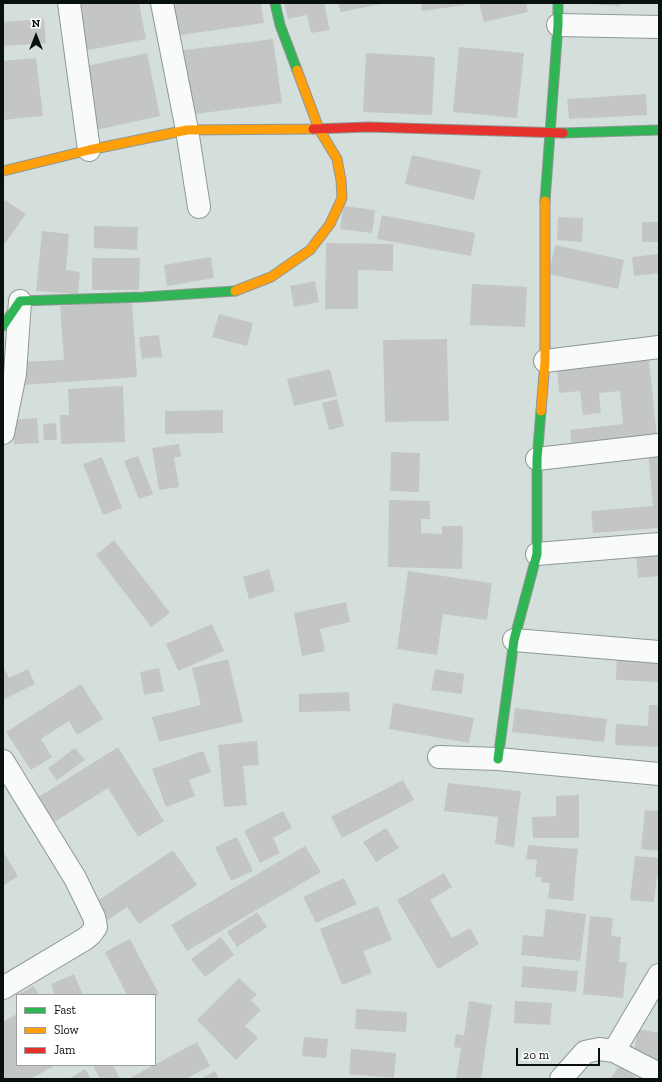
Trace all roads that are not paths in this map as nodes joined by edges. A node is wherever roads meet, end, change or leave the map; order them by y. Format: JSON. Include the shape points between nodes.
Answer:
{"nodes":[{"id":1,"x":69,"y":3,"type":"edge"},
{"id":2,"x":162,"y":3,"type":"edge"},
{"id":3,"x":275,"y":3,"type":"edge"},
{"id":4,"x":558,"y":3,"type":"edge"},
{"id":5,"x":558,"y":25,"type":"junction"},
{"id":6,"x":659,"y":28,"type":"edge"},
{"id":7,"x":319,"y":129,"type":"junction"},
{"id":8,"x":187,"y":130,"type":"junction"},
{"id":9,"x":659,"y":130,"type":"edge"},
{"id":10,"x":550,"y":133,"type":"junction"},
{"id":11,"x":89,"y":150,"type":"junction"},
{"id":12,"x":3,"y":171,"type":"edge"},
{"id":13,"x":199,"y":207,"type":"dead end"},
{"id":14,"x":20,"y":301,"type":"junction"},
{"id":15,"x":3,"y":326,"type":"edge"},
{"id":16,"x":659,"y":347,"type":"edge"},
{"id":17,"x":545,"y":361,"type":"junction"},
{"id":18,"x":3,"y":433,"type":"edge"},
{"id":19,"x":659,"y":445,"type":"edge"},
{"id":20,"x":537,"y":459,"type":"junction"},
{"id":21,"x":659,"y":544,"type":"edge"},
{"id":22,"x":537,"y":554,"type":"junction"},
{"id":23,"x":514,"y":640,"type":"junction"},
{"id":24,"x":659,"y":652,"type":"edge"},
{"id":25,"x":439,"y":757,"type":"dead end"},
{"id":26,"x":498,"y":759,"type":"junction"},
{"id":27,"x":3,"y":761,"type":"edge"},
{"id":28,"x":659,"y":774,"type":"edge"},
{"id":29,"x":659,"y":975,"type":"edge"},
{"id":30,"x":3,"y":988,"type":"edge"},
{"id":31,"x":614,"y":1051,"type":"junction"},
{"id":32,"x":659,"y":1074,"type":"edge"},
{"id":33,"x":561,"y":1079,"type":"edge"}],
"edges":[{"from":1,"to":11,"type":"street"},
{"from":2,"to":8,"type":"street"},
{"from":3,"to":7,"type":"street","via":[[280,26]]},
{"from":4,"to":5,"type":"street"},
{"from":5,"to":6,"type":"street"},
{"from":5,"to":10,"type":"street"},
{"from":7,"to":8,"type":"street"},
{"from":7,"to":10,"type":"street","via":[[368,127]]},
{"from":7,"to":14,"type":"street","via":[[337,159],[342,180],[342,198],[330,224],[310,250],[271,277],[235,291]]},
{"from":8,"to":11,"type":"street"},
{"from":8,"to":13,"type":"street"},
{"from":9,"to":10,"type":"street"},
{"from":10,"to":17,"type":"street","via":[[544,212]]},
{"from":11,"to":12,"type":"street"},
{"from":14,"to":15,"type":"street"},
{"from":14,"to":18,"type":"street","via":[[15,374]]},
{"from":16,"to":17,"type":"street"},
{"from":17,"to":20,"type":"street"},
{"from":19,"to":20,"type":"street"},
{"from":20,"to":22,"type":"street"},
{"from":21,"to":22,"type":"street"},
{"from":22,"to":23,"type":"street"},
{"from":23,"to":24,"type":"street"},
{"from":23,"to":26,"type":"street"},
{"from":25,"to":26,"type":"street"},
{"from":26,"to":28,"type":"street"},
{"from":27,"to":30,"type":"street","via":[[75,878],[94,917],[96,927],[85,939]]},
{"from":29,"to":31,"type":"street"},
{"from":31,"to":32,"type":"street"},
{"from":31,"to":33,"type":"street","via":[[599,1049],[585,1052]]}]}
